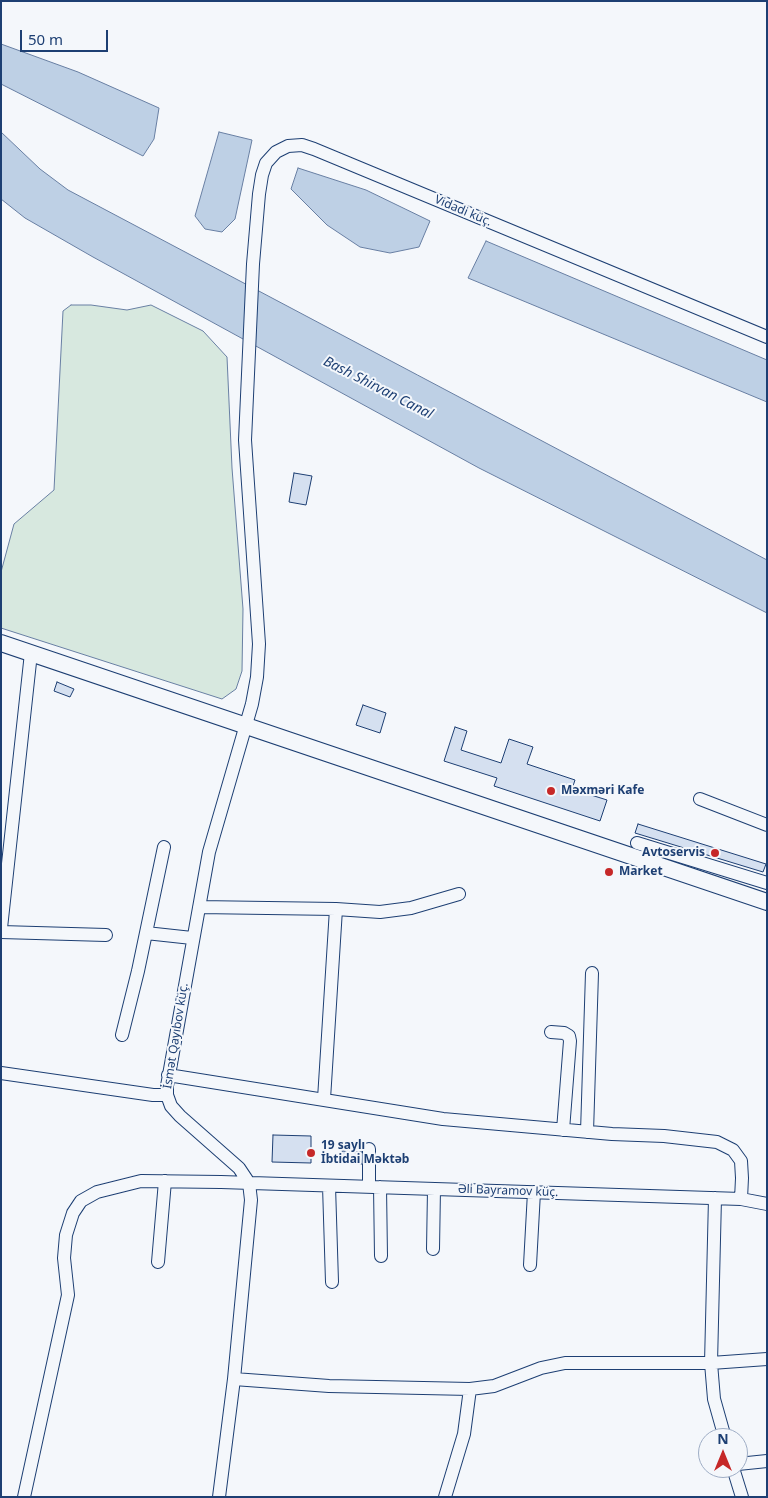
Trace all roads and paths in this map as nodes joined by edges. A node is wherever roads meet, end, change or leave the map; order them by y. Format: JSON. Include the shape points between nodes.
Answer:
{"nodes":[{"id":1,"x":767,"y":337,"type":"edge"},
{"id":2,"x":248,"y":355,"type":"joint"},
{"id":3,"x":1,"y":643,"type":"edge"},
{"id":4,"x":31,"y":654,"type":"junction"},
{"id":5,"x":246,"y":726,"type":"junction"},
{"id":6,"x":700,"y":799,"type":"dead end"},
{"id":7,"x":767,"y":825,"type":"edge"},
{"id":8,"x":637,"y":843,"type":"dead end"},
{"id":9,"x":164,"y":847,"type":"dead end"},
{"id":10,"x":767,"y":883,"type":"edge"},
{"id":11,"x":459,"y":894,"type":"dead end"},
{"id":12,"x":765,"y":897,"type":"edge"},
{"id":13,"x":3,"y":903,"type":"edge"},
{"id":14,"x":199,"y":907,"type":"junction"},
{"id":15,"x":336,"y":909,"type":"junction"},
{"id":16,"x":1,"y":930,"type":"edge"},
{"id":17,"x":146,"y":934,"type":"junction"},
{"id":18,"x":106,"y":935,"type":"dead end"},
{"id":19,"x":192,"y":938,"type":"junction"},
{"id":20,"x":592,"y":973,"type":"dead end"},
{"id":21,"x":551,"y":1032,"type":"dead end"},
{"id":22,"x":122,"y":1035,"type":"dead end"},
{"id":23,"x":1,"y":1073,"type":"edge"},
{"id":24,"x":168,"y":1075,"type":"junction"},
{"id":25,"x":167,"y":1095,"type":"junction"},
{"id":26,"x":324,"y":1099,"type":"junction"},
{"id":27,"x":563,"y":1130,"type":"junction"},
{"id":28,"x":587,"y":1132,"type":"junction"},
{"id":29,"x":369,"y":1149,"type":"dead end"},
{"id":30,"x":165,"y":1181,"type":"junction"},
{"id":31,"x":249,"y":1183,"type":"junction"},
{"id":32,"x":329,"y":1186,"type":"junction"},
{"id":33,"x":374,"y":1187,"type":"junction"},
{"id":34,"x":434,"y":1189,"type":"junction"},
{"id":35,"x":534,"y":1192,"type":"junction"},
{"id":36,"x":715,"y":1198,"type":"junction"},
{"id":37,"x":741,"y":1199,"type":"junction"},
{"id":38,"x":767,"y":1204,"type":"edge"},
{"id":39,"x":433,"y":1249,"type":"dead end"},
{"id":40,"x":381,"y":1256,"type":"dead end"},
{"id":41,"x":158,"y":1262,"type":"dead end"},
{"id":42,"x":530,"y":1265,"type":"dead end"},
{"id":43,"x":332,"y":1282,"type":"dead end"},
{"id":44,"x":767,"y":1359,"type":"edge"},
{"id":45,"x":711,"y":1363,"type":"junction"},
{"id":46,"x":234,"y":1379,"type":"junction"},
{"id":47,"x":470,"y":1389,"type":"junction"},
{"id":48,"x":721,"y":1428,"type":"edge"},
{"id":49,"x":767,"y":1461,"type":"edge"},
{"id":50,"x":748,"y":1463,"type":"edge"},
{"id":51,"x":736,"y":1478,"type":"edge"},
{"id":52,"x":24,"y":1497,"type":"edge"},
{"id":53,"x":219,"y":1497,"type":"edge"},
{"id":54,"x":446,"y":1497,"type":"edge"},
{"id":55,"x":742,"y":1497,"type":"edge"}],
"edges":[{"from":1,"to":2,"type":"street","name":"Vidadi küç.","via":[[302,145],[288,146],[276,152],[266,163],[262,175]]},
{"from":2,"to":5,"type":"street","name":"İsmət Qayıbov küç.","via":[[246,469],[260,644],[257,677]]},
{"from":3,"to":4,"type":"main road"},
{"from":4,"to":5,"type":"main road"},
{"from":4,"to":13,"type":"street"},
{"from":5,"to":12,"type":"main road"},
{"from":5,"to":14,"type":"street","name":"İsmət Qayıbov küç.","via":[[217,820]]},
{"from":6,"to":7,"type":"street"},
{"from":8,"to":10,"type":"street"},
{"from":9,"to":17,"type":"street"},
{"from":11,"to":15,"type":"street","via":[[380,912]]},
{"from":13,"to":16,"type":"street"},
{"from":14,"to":15,"type":"street"},
{"from":14,"to":19,"type":"street","name":"İsmət Qayıbov küç."},
{"from":15,"to":26,"type":"street"},
{"from":16,"to":18,"type":"street"},
{"from":17,"to":19,"type":"street"},
{"from":17,"to":22,"type":"street"},
{"from":19,"to":24,"type":"street","name":"İsmət Qayıbov küç."},
{"from":20,"to":28,"type":"street"},
{"from":21,"to":27,"type":"street","via":[[564,1033],[570,1041]]},
{"from":23,"to":25,"type":"street","via":[[153,1096]]},
{"from":24,"to":25,"type":"street","name":"İsmət Qayıbov küç."},
{"from":24,"to":26,"type":"street"},
{"from":25,"to":31,"type":"street","name":"İsmət Qayıbov küç.","via":[[180,1116],[239,1168]]},
{"from":26,"to":27,"type":"street","via":[[443,1119]]},
{"from":27,"to":28,"type":"street"},
{"from":28,"to":37,"type":"street","via":[[717,1142],[733,1150],[740,1161]]},
{"from":29,"to":33,"type":"street"},
{"from":30,"to":31,"type":"street","name":"Əli Bayramov küç."},
{"from":30,"to":41,"type":"street"},
{"from":30,"to":52,"type":"street","name":"Əli Bayramov küç.","via":[[141,1181],[97,1192],[81,1201],[73,1213],[66,1235],[64,1258],[67,1302]]},
{"from":31,"to":32,"type":"street","name":"Əli Bayramov küç."},
{"from":31,"to":46,"type":"street","via":[[252,1200]]},
{"from":32,"to":33,"type":"street","name":"Əli Bayramov küç."},
{"from":32,"to":43,"type":"street"},
{"from":33,"to":34,"type":"street","name":"Əli Bayramov küç."},
{"from":33,"to":40,"type":"street"},
{"from":34,"to":35,"type":"street","name":"Əli Bayramov küç."},
{"from":34,"to":39,"type":"street"},
{"from":35,"to":36,"type":"street","name":"Əli Bayramov küç."},
{"from":35,"to":42,"type":"street"},
{"from":36,"to":37,"type":"street","name":"Əli Bayramov küç."},
{"from":36,"to":45,"type":"street"},
{"from":37,"to":38,"type":"street","name":"Əli Bayramov küç."},
{"from":44,"to":45,"type":"street"},
{"from":45,"to":47,"type":"street","via":[[565,1362],[494,1386]]},
{"from":45,"to":48,"type":"street","via":[[714,1400]]},
{"from":46,"to":47,"type":"street","via":[[329,1386]]},
{"from":46,"to":53,"type":"street"},
{"from":47,"to":54,"type":"street","via":[[464,1434]]},
{"from":49,"to":50,"type":"street"},
{"from":51,"to":55,"type":"street"}]}
